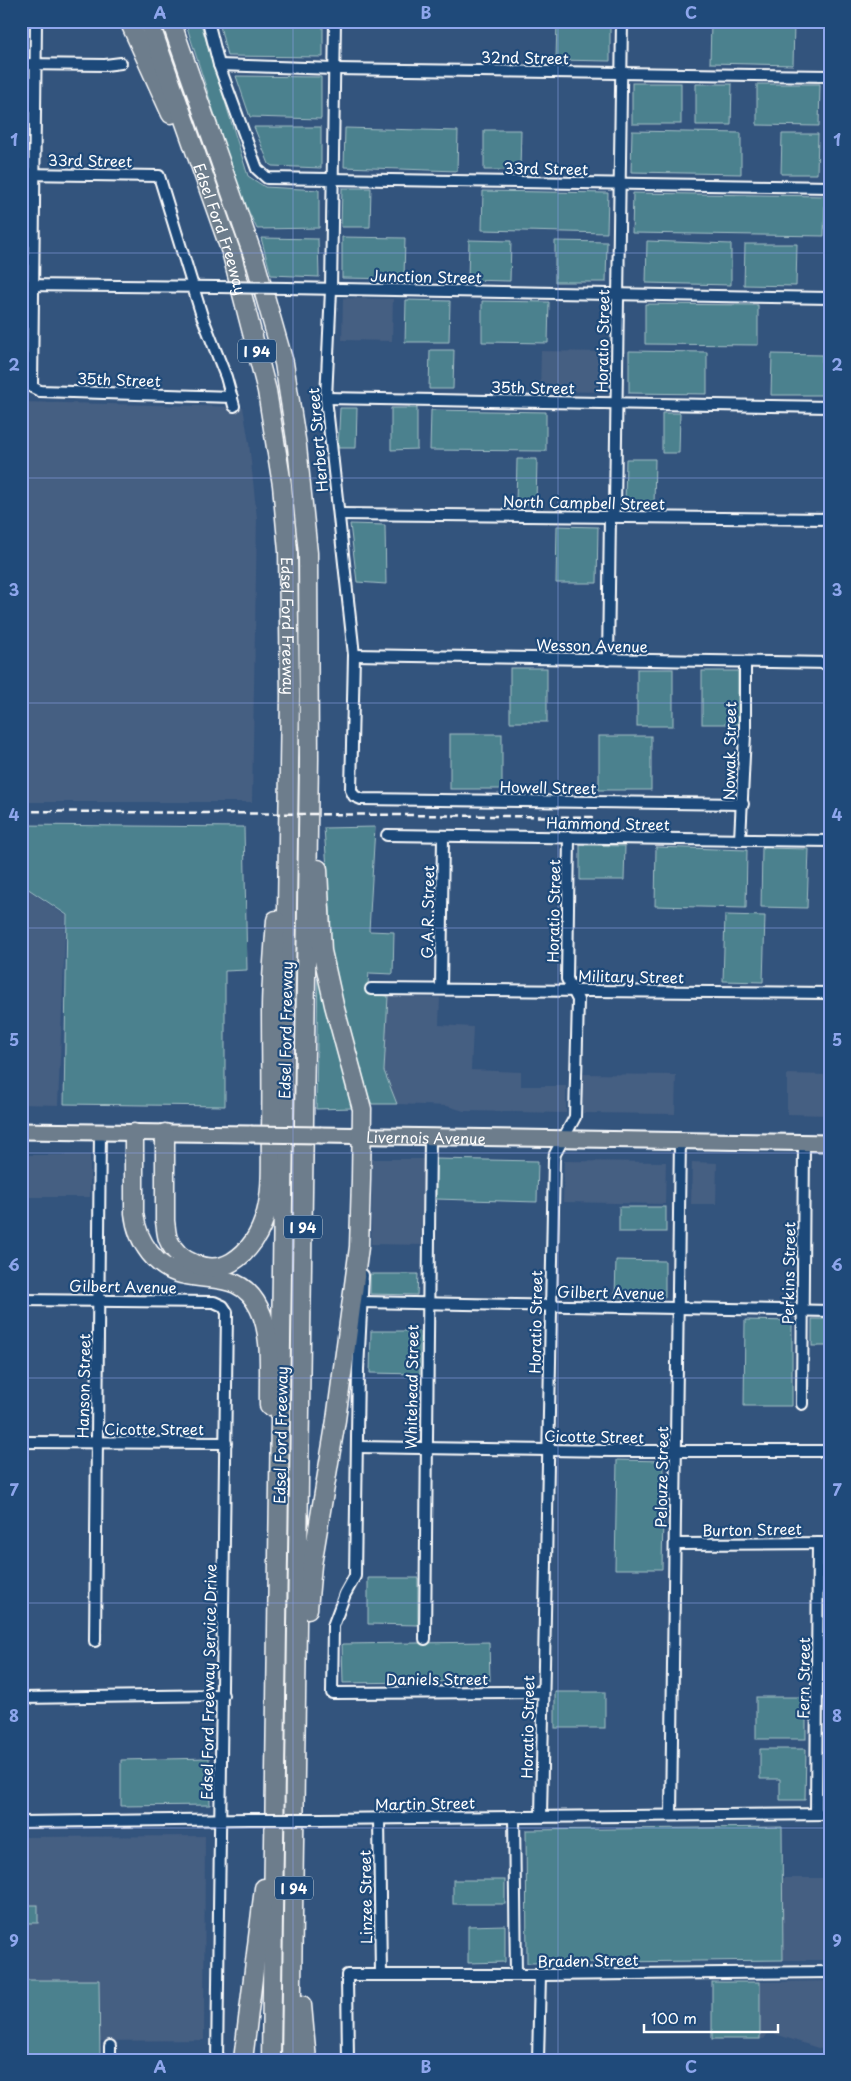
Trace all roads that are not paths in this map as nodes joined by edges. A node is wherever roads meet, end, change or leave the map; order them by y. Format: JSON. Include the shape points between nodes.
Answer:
{"nodes":[{"id":1,"x":36,"y":21,"type":"edge"},
{"id":2,"x":129,"y":21,"type":"edge"},
{"id":3,"x":149,"y":21,"type":"edge"},
{"id":4,"x":171,"y":21,"type":"edge"},
{"id":5,"x":180,"y":21,"type":"edge"},
{"id":6,"x":208,"y":21,"type":"edge"},
{"id":7,"x":335,"y":21,"type":"edge"},
{"id":8,"x":622,"y":21,"type":"edge"},
{"id":9,"x":185,"y":62,"type":"junction"},
{"id":10,"x":121,"y":63,"type":"dead end"},
{"id":11,"x":21,"y":64,"type":"edge"},
{"id":12,"x":36,"y":64,"type":"junction"},
{"id":13,"x":219,"y":65,"type":"junction"},
{"id":14,"x":334,"y":69,"type":"junction"},
{"id":15,"x":621,"y":73,"type":"junction"},
{"id":16,"x":830,"y":76,"type":"edge"},
{"id":17,"x":196,"y":155,"type":"junction"},
{"id":18,"x":21,"y":174,"type":"edge"},
{"id":19,"x":34,"y":175,"type":"junction"},
{"id":20,"x":333,"y":179,"type":"junction"},
{"id":21,"x":620,"y":184,"type":"junction"},
{"id":22,"x":830,"y":187,"type":"edge"},
{"id":23,"x":21,"y":285,"type":"edge"},
{"id":24,"x":32,"y":285,"type":"junction"},
{"id":25,"x":194,"y":288,"type":"junction"},
{"id":26,"x":331,"y":290,"type":"junction"},
{"id":27,"x":618,"y":294,"type":"junction"},
{"id":28,"x":830,"y":298,"type":"edge"},
{"id":29,"x":326,"y":398,"type":"junction"},
{"id":30,"x":616,"y":403,"type":"junction"},
{"id":31,"x":830,"y":407,"type":"edge"},
{"id":32,"x":338,"y":514,"type":"junction"},
{"id":33,"x":610,"y":517,"type":"junction"},
{"id":34,"x":830,"y":519,"type":"edge"},
{"id":35,"x":354,"y":655,"type":"junction"},
{"id":36,"x":608,"y":660,"type":"junction"},
{"id":37,"x":746,"y":662,"type":"junction"},
{"id":38,"x":830,"y":663,"type":"edge"},
{"id":39,"x":309,"y":759,"type":"junction"},
{"id":40,"x":288,"y":791,"type":"junction"},
{"id":41,"x":354,"y":796,"type":"joint"},
{"id":42,"x":743,"y":804,"type":"junction"},
{"id":43,"x":387,"y":836,"type":"dead end"},
{"id":44,"x":443,"y":836,"type":"junction"},
{"id":45,"x":569,"y":837,"type":"junction"},
{"id":46,"x":740,"y":840,"type":"junction"},
{"id":47,"x":830,"y":841,"type":"edge"},
{"id":48,"x":371,"y":989,"type":"dead end"},
{"id":49,"x":441,"y":989,"type":"junction"},
{"id":50,"x":572,"y":991,"type":"junction"},
{"id":51,"x":830,"y":993,"type":"edge"},
{"id":52,"x":21,"y":1131,"type":"edge"},
{"id":53,"x":100,"y":1132,"type":"junction"},
{"id":54,"x":134,"y":1133,"type":"junction"},
{"id":55,"x":165,"y":1133,"type":"junction"},
{"id":56,"x":357,"y":1135,"type":"junction"},
{"id":57,"x":430,"y":1136,"type":"junction"},
{"id":58,"x":563,"y":1138,"type":"junction"},
{"id":59,"x":680,"y":1139,"type":"junction"},
{"id":60,"x":804,"y":1143,"type":"junction"},
{"id":61,"x":830,"y":1143,"type":"edge"},
{"id":62,"x":359,"y":1247,"type":"junction"},
{"id":63,"x":21,"y":1300,"type":"edge"},
{"id":64,"x":99,"y":1300,"type":"junction"},
{"id":65,"x":362,"y":1302,"type":"junction"},
{"id":66,"x":427,"y":1304,"type":"junction"},
{"id":67,"x":223,"y":1306,"type":"joint"},
{"id":68,"x":550,"y":1306,"type":"junction"},
{"id":69,"x":677,"y":1309,"type":"junction"},
{"id":70,"x":802,"y":1310,"type":"junction"},
{"id":71,"x":830,"y":1311,"type":"edge"},
{"id":72,"x":802,"y":1404,"type":"dead end"},
{"id":73,"x":21,"y":1442,"type":"edge"},
{"id":74,"x":97,"y":1442,"type":"junction"},
{"id":75,"x":226,"y":1443,"type":"junction"},
{"id":76,"x":357,"y":1447,"type":"junction"},
{"id":77,"x":425,"y":1448,"type":"junction"},
{"id":78,"x":548,"y":1450,"type":"junction"},
{"id":79,"x":830,"y":1451,"type":"edge"},
{"id":80,"x":676,"y":1452,"type":"junction"},
{"id":81,"x":818,"y":1543,"type":"junction"},
{"id":82,"x":830,"y":1543,"type":"edge"},
{"id":83,"x":675,"y":1544,"type":"junction"},
{"id":84,"x":277,"y":1593,"type":"junction"},
{"id":85,"x":424,"y":1638,"type":"dead end"},
{"id":86,"x":95,"y":1640,"type":"dead end"},
{"id":87,"x":542,"y":1692,"type":"junction"},
{"id":88,"x":296,"y":1694,"type":"junction"},
{"id":89,"x":223,"y":1695,"type":"junction"},
{"id":90,"x":21,"y":1698,"type":"edge"},
{"id":91,"x":816,"y":1814,"type":"junction"},
{"id":92,"x":830,"y":1814,"type":"edge"},
{"id":93,"x":671,"y":1815,"type":"junction"},
{"id":94,"x":541,"y":1816,"type":"junction"},
{"id":95,"x":514,"y":1817,"type":"junction"},
{"id":96,"x":379,"y":1818,"type":"junction"},
{"id":97,"x":221,"y":1820,"type":"junction"},
{"id":98,"x":21,"y":1822,"type":"edge"},
{"id":99,"x":274,"y":1836,"type":"junction"},
{"id":100,"x":294,"y":1854,"type":"junction"},
{"id":101,"x":830,"y":1972,"type":"edge"},
{"id":102,"x":381,"y":1975,"type":"junction"},
{"id":103,"x":516,"y":1975,"type":"junction"},
{"id":104,"x":540,"y":1976,"type":"junction"},
{"id":105,"x":110,"y":2046,"type":"dead end"},
{"id":106,"x":110,"y":2060,"type":"edge"},
{"id":107,"x":217,"y":2060,"type":"edge"},
{"id":108,"x":243,"y":2060,"type":"edge"},
{"id":109,"x":271,"y":2060,"type":"edge"},
{"id":110,"x":291,"y":2060,"type":"edge"},
{"id":111,"x":307,"y":2060,"type":"edge"},
{"id":112,"x":348,"y":2060,"type":"edge"},
{"id":113,"x":538,"y":2060,"type":"edge"}],
"edges":[{"from":1,"to":12,"type":"street"},
{"from":2,"to":17,"type":"highway","via":[[178,128]]},
{"from":3,"to":17,"type":"highway","name":"Edsel Ford Freeway","number":"I 94"},
{"from":4,"to":9,"type":"highway","name":"Edsel Ford Freeway","number":"I 94"},
{"from":5,"to":9,"type":"highway"},
{"from":6,"to":13,"type":"street"},
{"from":7,"to":14,"type":"street","name":"Herbert Street"},
{"from":8,"to":15,"type":"street","name":"Horatio Street"},
{"from":9,"to":39,"type":"highway","name":"Edsel Ford Freeway","number":"I 94","via":[[256,261],[284,363],[299,455],[308,545]]},
{"from":10,"to":12,"type":"street"},
{"from":11,"to":12,"type":"street"},
{"from":12,"to":19,"type":"street"},
{"from":13,"to":14,"type":"street","name":"32nd Street"},
{"from":13,"to":20,"type":"street","name":"33rd Street","via":[[262,175]]},
{"from":14,"to":15,"type":"street","name":"32nd Street"},
{"from":14,"to":20,"type":"street","name":"Herbert Street"},
{"from":15,"to":16,"type":"street","name":"32nd Street"},
{"from":15,"to":21,"type":"street","name":"Horatio Street"},
{"from":17,"to":40,"type":"highway","name":"Edsel Ford Freeway","number":"I 94","via":[[237,272],[273,416],[286,517],[290,593]]},
{"from":18,"to":19,"type":"street","name":"33rd Street"},
{"from":19,"to":24,"type":"street"},
{"from":19,"to":25,"type":"street","name":"33rd Street","via":[[159,176]]},
{"from":20,"to":21,"type":"street","name":"33rd Street"},
{"from":20,"to":26,"type":"street","name":"Herbert Street"},
{"from":21,"to":22,"type":"street","name":"33rd Street"},
{"from":21,"to":27,"type":"street","name":"Horatio Street"},
{"from":23,"to":24,"type":"street","name":"Junction Street"},
{"from":24,"to":25,"type":"street","name":"Junction Street"},
{"from":24,"to":25,"type":"street","name":"35th Street","via":[[31,384],[34,390],[233,402]]},
{"from":25,"to":26,"type":"street","name":"Junction Street","bridge":true},
{"from":26,"to":27,"type":"street","name":"Junction Street"},
{"from":26,"to":29,"type":"street","name":"Herbert Street"},
{"from":27,"to":28,"type":"street","name":"Junction Street"},
{"from":27,"to":30,"type":"street","name":"Horatio Street"},
{"from":29,"to":30,"type":"street","name":"35th Street"},
{"from":29,"to":32,"type":"street","name":"Herbert Street"},
{"from":30,"to":31,"type":"street","name":"35th Street"},
{"from":30,"to":33,"type":"street","name":"Horatio Street","via":[[615,507]]},
{"from":32,"to":33,"type":"street","name":"North Campbell Street"},
{"from":32,"to":35,"type":"street","name":"Herbert Street"},
{"from":33,"to":34,"type":"street","name":"North Campbell Street"},
{"from":33,"to":36,"type":"street","name":"Horatio Street"},
{"from":35,"to":36,"type":"street","name":"Wesson Avenue"},
{"from":35,"to":41,"type":"street","name":"Herbert Street","via":[[351,790]]},
{"from":36,"to":37,"type":"street","name":"Wesson Avenue"},
{"from":37,"to":38,"type":"street","name":"Wesson Avenue"},
{"from":37,"to":42,"type":"street","name":"Nowak Street"},
{"from":39,"to":56,"type":"highway","via":[[315,789],[322,951],[362,1109]]},
{"from":39,"to":88,"type":"highway","name":"Edsel Ford Freeway","number":"I 94"},
{"from":40,"to":55,"type":"highway","via":[[279,843],[271,1009],[268,1206],[253,1242],[233,1261],[212,1267],[199,1266],[185,1259],[171,1245],[165,1221]]},
{"from":40,"to":84,"type":"highway","name":"Edsel Ford Freeway","number":"I 94"},
{"from":41,"to":42,"type":"street","name":"Howell Street","via":[[361,799]]},
{"from":42,"to":46,"type":"street","name":"Nowak Street"},
{"from":43,"to":44,"type":"street","name":"Hammond Street"},
{"from":44,"to":45,"type":"street","name":"Hammond Street"},
{"from":44,"to":49,"type":"street","name":"G.A.R. Street"},
{"from":45,"to":46,"type":"street","name":"Hammond Street"},
{"from":45,"to":50,"type":"street","name":"Horatio Street","via":[[567,979]]},
{"from":46,"to":47,"type":"street","name":"Hammond Street"},
{"from":48,"to":49,"type":"street","name":"Military Street"},
{"from":49,"to":50,"type":"street","name":"Military Street"},
{"from":50,"to":51,"type":"street","name":"Military Street"},
{"from":50,"to":58,"type":"street","name":"Horatio Street","via":[[578,1000],[575,1117]]},
{"from":52,"to":53,"type":"main road","name":"Livernois Avenue"},
{"from":53,"to":54,"type":"main road","name":"Livernois Avenue"},
{"from":53,"to":64,"type":"street","name":"Hanson Street"},
{"from":54,"to":55,"type":"main road","name":"Livernois Avenue"},
{"from":54,"to":84,"type":"highway","via":[[135,1224],[144,1246],[158,1261],[176,1272],[224,1279],[240,1287],[255,1301],[265,1326],[270,1548]]},
{"from":55,"to":56,"type":"main road","name":"Livernois Avenue","bridge":true},
{"from":56,"to":57,"type":"main road","name":"Livernois Avenue"},
{"from":56,"to":62,"type":"highway"},
{"from":57,"to":58,"type":"main road","name":"Livernois Avenue"},
{"from":57,"to":66,"type":"street","name":"Whitehead Street"},
{"from":58,"to":59,"type":"main road","name":"Livernois Avenue"},
{"from":58,"to":68,"type":"street","name":"Horatio Street","via":[[554,1154]]},
{"from":59,"to":60,"type":"main road","name":"Livernois Avenue"},
{"from":59,"to":69,"type":"street","name":"Pelouze Street"},
{"from":60,"to":61,"type":"main road","name":"Livernois Avenue"},
{"from":60,"to":70,"type":"street","name":"Perkins Street"},
{"from":62,"to":65,"type":"street","via":[[363,1264]]},
{"from":62,"to":88,"type":"highway"},
{"from":63,"to":64,"type":"street","name":"Gilbert Avenue"},
{"from":64,"to":67,"type":"street","name":"Gilbert Avenue","via":[[214,1302]]},
{"from":64,"to":74,"type":"street","name":"Hanson Street"},
{"from":65,"to":66,"type":"street","name":"Gilbert Avenue"},
{"from":65,"to":76,"type":"street"},
{"from":66,"to":68,"type":"street","name":"Gilbert Avenue"},
{"from":66,"to":77,"type":"street","name":"Whitehead Street"},
{"from":67,"to":75,"type":"street","name":"Edsel Ford Freeway Service Drive","via":[[229,1317]]},
{"from":68,"to":69,"type":"street","name":"Gilbert Avenue"},
{"from":68,"to":78,"type":"street","name":"Horatio Street"},
{"from":69,"to":70,"type":"street","name":"Gilbert Avenue"},
{"from":69,"to":80,"type":"street","name":"Pelouze Street"},
{"from":70,"to":71,"type":"street","name":"Gilbert Avenue"},
{"from":70,"to":72,"type":"street","name":"Perkins Street"},
{"from":73,"to":74,"type":"street","name":"Cicotte Street"},
{"from":74,"to":75,"type":"street","name":"Cicotte Street"},
{"from":74,"to":86,"type":"street","name":"Hanson Street"},
{"from":75,"to":89,"type":"street","name":"Edsel Ford Freeway Service Drive"},
{"from":76,"to":77,"type":"street","name":"Cicotte Street"},
{"from":76,"to":87,"type":"street","name":"Daniels Street","via":[[355,1576],[333,1626],[332,1694]]},
{"from":77,"to":78,"type":"street","name":"Cicotte Street"},
{"from":77,"to":85,"type":"street","name":"Whitehead Street"},
{"from":78,"to":80,"type":"street","name":"Cicotte Street"},
{"from":78,"to":87,"type":"street","name":"Horatio Street"},
{"from":79,"to":80,"type":"street","name":"Cicotte Street"},
{"from":80,"to":83,"type":"street","name":"Pelouze Street"},
{"from":81,"to":82,"type":"street","name":"Burton Street"},
{"from":81,"to":83,"type":"street","name":"Burton Street"},
{"from":81,"to":91,"type":"street","name":"Fern Street"},
{"from":83,"to":93,"type":"street","name":"Pelouze Street"},
{"from":84,"to":99,"type":"highway","name":"Edsel Ford Freeway","number":"I 94"},
{"from":87,"to":94,"type":"street","name":"Horatio Street"},
{"from":88,"to":100,"type":"highway","name":"Edsel Ford Freeway","number":"I 94"},
{"from":89,"to":90,"type":"street"},
{"from":89,"to":97,"type":"street","name":"Edsel Ford Freeway Service Drive"},
{"from":91,"to":92,"type":"street","name":"Martin Street"},
{"from":91,"to":93,"type":"street","name":"Martin Street"},
{"from":93,"to":94,"type":"street","name":"Martin Street"},
{"from":94,"to":95,"type":"street","name":"Martin Street"},
{"from":95,"to":96,"type":"street","name":"Martin Street"},
{"from":95,"to":103,"type":"street"},
{"from":96,"to":97,"type":"street","name":"Martin Street","bridge":true},
{"from":96,"to":102,"type":"street","name":"Linzee Street"},
{"from":97,"to":98,"type":"street","name":"Martin Street"},
{"from":97,"to":107,"type":"street","name":"Edsel Ford Freeway Service Drive"},
{"from":99,"to":108,"type":"highway"},
{"from":99,"to":109,"type":"highway","name":"Edsel Ford Freeway","number":"I 94"},
{"from":100,"to":110,"type":"highway","name":"Edsel Ford Freeway","number":"I 94"},
{"from":100,"to":111,"type":"highway","via":[[301,1902],[300,1955]]},
{"from":101,"to":104,"type":"street","name":"Braden Street"},
{"from":102,"to":103,"type":"street","name":"Braden Street"},
{"from":102,"to":112,"type":"street","name":"Braden Street","via":[[347,1975]]},
{"from":103,"to":104,"type":"street","name":"Braden Street"},
{"from":104,"to":113,"type":"street"},
{"from":105,"to":106,"type":"street"}]}
